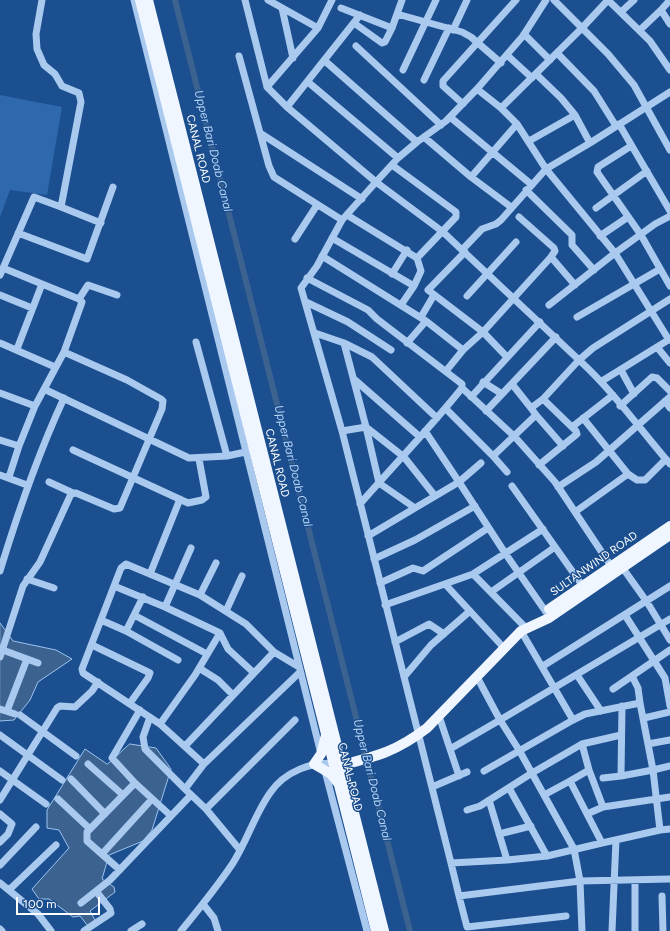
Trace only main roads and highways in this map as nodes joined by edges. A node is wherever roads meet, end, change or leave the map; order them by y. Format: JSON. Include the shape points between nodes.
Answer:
{"nodes":[{"id":1,"x":140,"y":0,"type":"edge"},
{"id":2,"x":148,"y":0,"type":"edge"},
{"id":3,"x":670,"y":526,"type":"edge"},
{"id":4,"x":670,"y":534,"type":"edge"},
{"id":5,"x":527,"y":628,"type":"junction"},
{"id":6,"x":326,"y":733,"type":"junction"},
{"id":7,"x":338,"y":764,"type":"junction"},
{"id":8,"x":340,"y":786,"type":"junction"},
{"id":9,"x":376,"y":931,"type":"edge"},
{"id":10,"x":384,"y":931,"type":"edge"}],
"edges":[{"from":1,"to":6,"type":"main road","name":"CANAL ROAD","via":[[250,451]]},
{"from":2,"to":7,"type":"main road","name":"CANAL ROAD"},
{"from":3,"to":5,"type":"main road","name":"SULTANWIND ROAD","via":[[582,585]]},
{"from":4,"to":5,"type":"main road","via":[[549,618]]},
{"from":5,"to":7,"type":"main road","name":"SULTANWIND ROAD","via":[[504,648],[439,716],[409,742],[383,755]]},
{"from":6,"to":7,"type":"main road","name":"CANAL ROAD"},
{"from":6,"to":8,"type":"main road","via":[[321,754],[314,764],[331,774]]},
{"from":7,"to":8,"type":"main road","name":"CANAL ROAD"},
{"from":7,"to":10,"type":"main road","name":"CANAL ROAD"},
{"from":8,"to":9,"type":"main road","name":"CANAL ROAD"}]}
